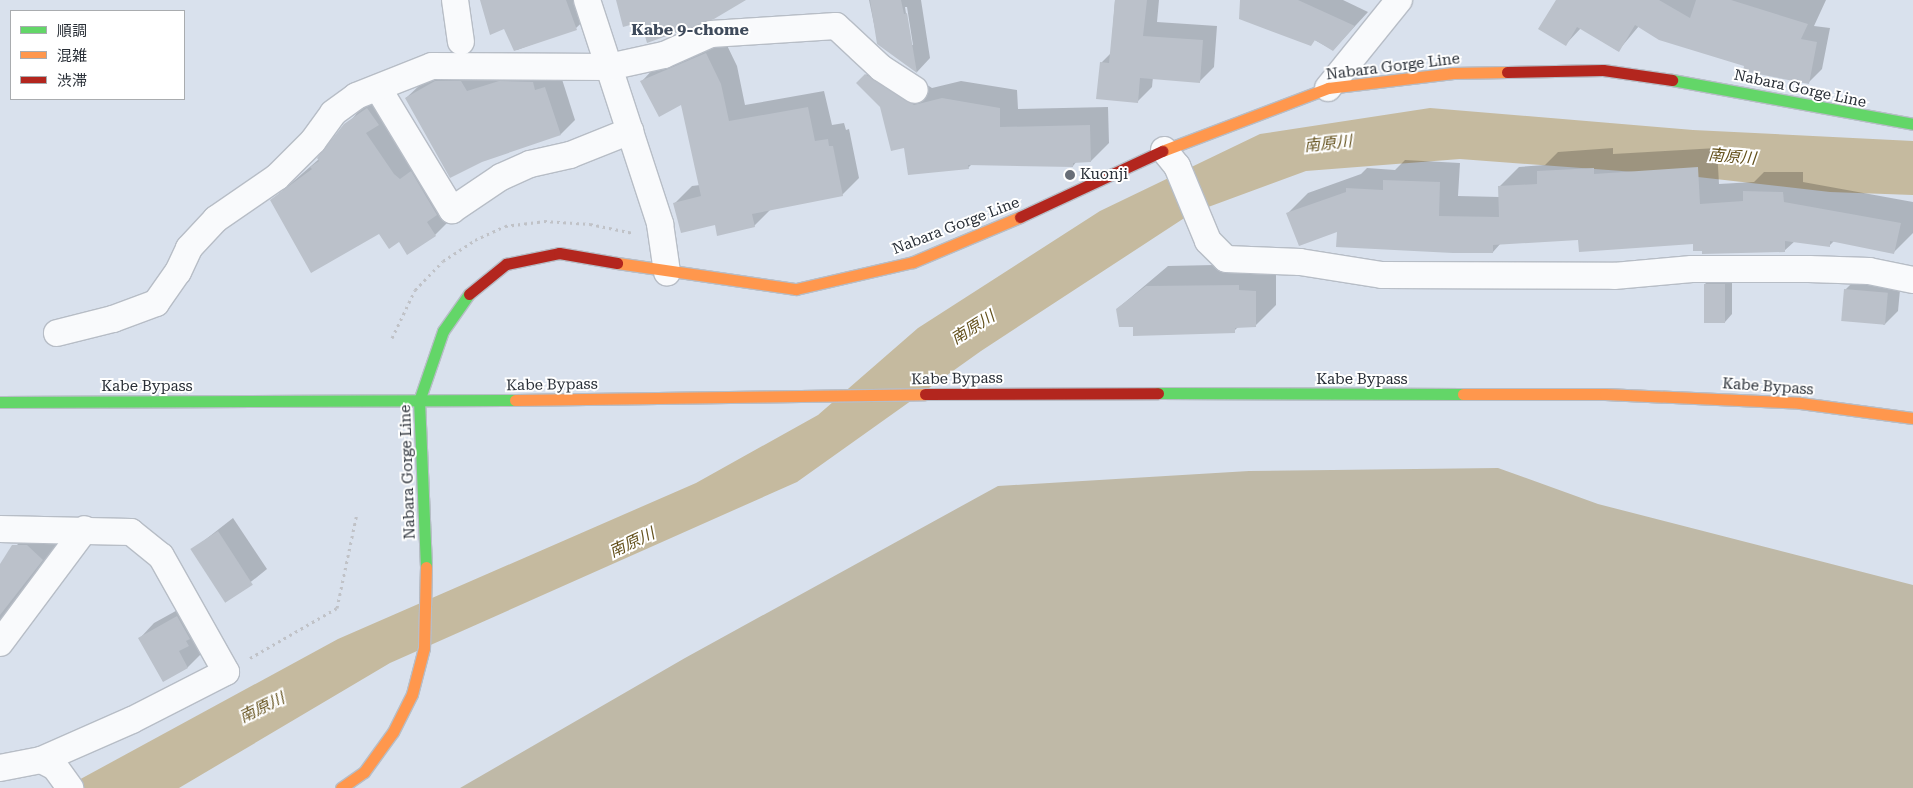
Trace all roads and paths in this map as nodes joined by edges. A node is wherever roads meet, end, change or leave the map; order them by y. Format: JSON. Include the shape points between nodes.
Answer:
{"nodes":[{"id":1,"x":455,"y":0,"type":"edge"},
{"id":2,"x":587,"y":0,"type":"edge"},
{"id":3,"x":1399,"y":0,"type":"edge"},
{"id":4,"x":461,"y":42,"type":"dead end"},
{"id":5,"x":608,"y":67,"type":"junction"},
{"id":6,"x":378,"y":88,"type":"junction"},
{"id":7,"x":1328,"y":88,"type":"junction"},
{"id":8,"x":915,"y":90,"type":"dead end"},
{"id":9,"x":1913,"y":124,"type":"edge"},
{"id":10,"x":630,"y":131,"type":"junction"},
{"id":11,"x":1170,"y":158,"type":"junction"},
{"id":12,"x":667,"y":272,"type":"junction"},
{"id":13,"x":1913,"y":280,"type":"edge"},
{"id":14,"x":57,"y":333,"type":"dead end"},
{"id":15,"x":419,"y":401,"type":"junction"},
{"id":16,"x":0,"y":402,"type":"edge"},
{"id":17,"x":1913,"y":418,"type":"edge"},
{"id":18,"x":357,"y":513,"type":"dead end"},
{"id":19,"x":0,"y":529,"type":"edge"},
{"id":20,"x":85,"y":529,"type":"junction"},
{"id":21,"x":0,"y":643,"type":"edge"},
{"id":22,"x":226,"y":672,"type":"junction"},
{"id":23,"x":41,"y":760,"type":"junction"},
{"id":24,"x":0,"y":768,"type":"edge"},
{"id":25,"x":67,"y":784,"type":"edge"},
{"id":26,"x":341,"y":788,"type":"edge"}],
"edges":[{"from":1,"to":4,"type":"street"},
{"from":2,"to":5,"type":"street"},
{"from":3,"to":7,"type":"street"},
{"from":5,"to":6,"type":"street","via":[[432,66]]},
{"from":5,"to":8,"type":"street","via":[[664,55],[711,34],[836,26],[881,68]]},
{"from":5,"to":10,"type":"street"},
{"from":6,"to":10,"type":"street","via":[[452,210],[501,177],[530,164],[570,155]]},
{"from":6,"to":14,"type":"street","via":[[356,96],[333,113],[313,141],[277,176],[216,219],[189,248],[178,272],[156,303],[113,319]]},
{"from":7,"to":9,"type":"main road","name":"Nabara Gorge Line","via":[[1453,73],[1603,70]]},
{"from":7,"to":11,"type":"main road","name":"Nabara Gorge Line"},
{"from":10,"to":12,"type":"street","via":[[660,224]]},
{"from":11,"to":12,"type":"main road","name":"Nabara Gorge Line","via":[[913,262],[796,289]]},
{"from":11,"to":13,"type":"street","via":[[1208,241],[1226,259],[1300,262],[1382,275],[1614,276],[1692,269],[1809,269],[1869,271]]},
{"from":12,"to":15,"type":"main road","name":"Nabara Gorge Line","via":[[559,253],[506,264],[472,289],[443,331]]},
{"from":15,"to":16,"type":"main road","name":"Kabe Bypass"},
{"from":15,"to":17,"type":"main road","name":"Kabe Bypass","via":[[1007,393],[1605,394],[1800,403]]},
{"from":15,"to":26,"type":"main road","name":"Nabara Gorge Line","via":[[427,584],[424,648],[412,694],[393,732],[364,772]]},
{"from":18,"to":22,"type":"path","via":[[337,608]]},
{"from":19,"to":20,"type":"street"},
{"from":20,"to":21,"type":"street"},
{"from":20,"to":22,"type":"street","via":[[131,532],[161,556]]},
{"from":22,"to":23,"type":"street","via":[[132,720]]},
{"from":23,"to":24,"type":"street"},
{"from":23,"to":25,"type":"street","via":[[55,767]]}]}
